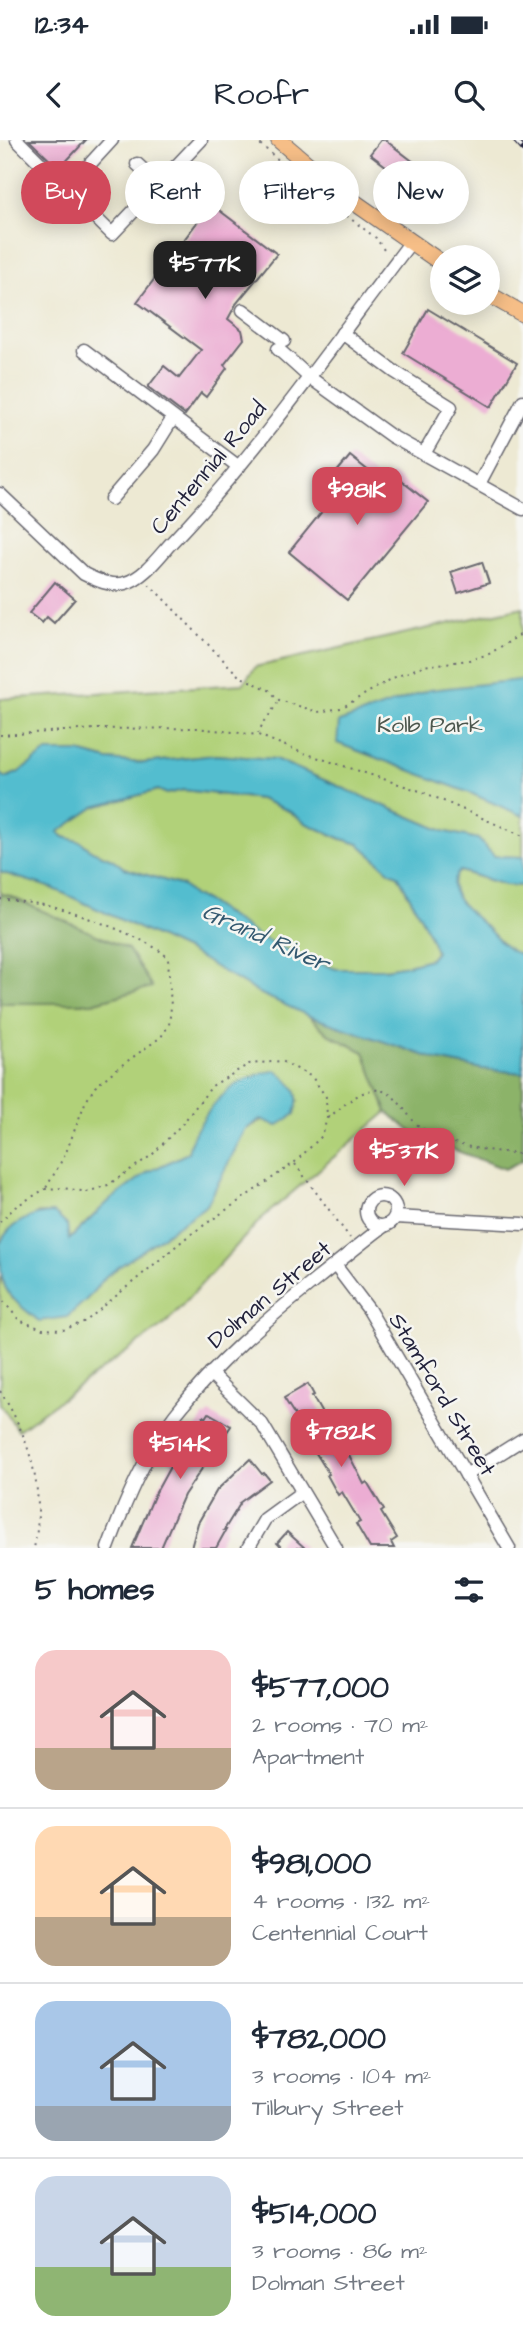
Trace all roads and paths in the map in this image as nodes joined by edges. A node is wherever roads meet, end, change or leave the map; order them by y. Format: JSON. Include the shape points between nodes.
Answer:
{"nodes":[{"id":1,"x":17,"y":140,"type":"edge"},
{"id":2,"x":111,"y":140,"type":"edge"},
{"id":3,"x":201,"y":140,"type":"edge"},
{"id":4,"x":255,"y":140,"type":"edge"},
{"id":5,"x":279,"y":140,"type":"edge"},
{"id":6,"x":38,"y":161,"type":"edge"},
{"id":7,"x":92,"y":161,"type":"edge"},
{"id":8,"x":181,"y":161,"type":"edge"},
{"id":9,"x":125,"y":220,"type":"edge"},
{"id":10,"x":102,"y":224,"type":"edge"},
{"id":11,"x":410,"y":243,"type":"junction"},
{"id":12,"x":430,"y":256,"type":"edge"},
{"id":13,"x":397,"y":259,"type":"junction"},
{"id":14,"x":500,"y":301,"type":"edge"},
{"id":15,"x":243,"y":310,"type":"dead end"},
{"id":16,"x":523,"y":314,"type":"edge"},
{"id":17,"x":342,"y":333,"type":"junction"},
{"id":18,"x":84,"y":350,"type":"dead end"},
{"id":19,"x":309,"y":377,"type":"junction"},
{"id":20,"x":523,"y":401,"type":"edge"},
{"id":21,"x":173,"y":418,"type":"junction"},
{"id":22,"x":424,"y":454,"type":"junction"},
{"id":23,"x":239,"y":467,"type":"junction"},
{"id":24,"x":479,"y":484,"type":"junction"},
{"id":25,"x":111,"y":499,"type":"dead end"},
{"id":26,"x":3,"y":502,"type":"edge"},
{"id":27,"x":521,"y":503,"type":"edge"},
{"id":28,"x":141,"y":575,"type":"junction"},
{"id":29,"x":523,"y":633,"type":"edge"},
{"id":30,"x":279,"y":700,"type":"junction"},
{"id":31,"x":0,"y":735,"type":"edge"},
{"id":32,"x":258,"y":735,"type":"junction"},
{"id":33,"x":523,"y":836,"type":"edge"},
{"id":34,"x":0,"y":899,"type":"edge"},
{"id":35,"x":327,"y":1118,"type":"junction"},
{"id":36,"x":523,"y":1154,"type":"edge"},
{"id":37,"x":294,"y":1163,"type":"junction"},
{"id":38,"x":46,"y":1189,"type":"junction"},
{"id":39,"x":396,"y":1217,"type":"junction"},
{"id":40,"x":0,"y":1222,"type":"edge"},
{"id":41,"x":523,"y":1224,"type":"edge"},
{"id":42,"x":384,"y":1226,"type":"junction"},
{"id":43,"x":350,"y":1239,"type":"dead end"},
{"id":44,"x":335,"y":1265,"type":"junction"},
{"id":45,"x":0,"y":1297,"type":"edge"},
{"id":46,"x":210,"y":1373,"type":"junction"},
{"id":47,"x":0,"y":1391,"type":"edge"},
{"id":48,"x":523,"y":1439,"type":"edge"},
{"id":49,"x":466,"y":1475,"type":"junction"},
{"id":50,"x":302,"y":1492,"type":"junction"},
{"id":51,"x":34,"y":1548,"type":"edge"},
{"id":52,"x":108,"y":1548,"type":"edge"},
{"id":53,"x":248,"y":1548,"type":"edge"},
{"id":54,"x":336,"y":1548,"type":"edge"},
{"id":55,"x":509,"y":1548,"type":"edge"}],
"edges":[{"from":1,"to":6,"type":"street"},
{"from":2,"to":7,"type":"street"},
{"from":3,"to":8,"type":"street"},
{"from":4,"to":13,"type":"path"},
{"from":5,"to":11,"type":"main road"},
{"from":9,"to":10,"type":"street","via":[[112,234]]},
{"from":11,"to":12,"type":"main road"},
{"from":11,"to":13,"type":"street","name":"Centennial Road"},
{"from":13,"to":17,"type":"street","name":"Centennial Road"},
{"from":14,"to":16,"type":"main road"},
{"from":15,"to":19,"type":"street"},
{"from":17,"to":19,"type":"street","name":"Centennial Road"},
{"from":17,"to":22,"type":"street","via":[[452,407]]},
{"from":18,"to":21,"type":"street"},
{"from":19,"to":22,"type":"street"},
{"from":19,"to":23,"type":"street","name":"Centennial Road"},
{"from":20,"to":24,"type":"street"},
{"from":21,"to":23,"type":"street"},
{"from":21,"to":25,"type":"street","via":[[153,450]]},
{"from":22,"to":24,"type":"street"},
{"from":23,"to":28,"type":"street","name":"Centennial Road"},
{"from":24,"to":27,"type":"street"},
{"from":26,"to":28,"type":"street","via":[[97,581],[124,583]]},
{"from":28,"to":30,"type":"path","via":[[239,676],[270,690]]},
{"from":29,"to":30,"type":"path","via":[[489,654],[423,666],[393,678],[341,708],[318,712]]},
{"from":30,"to":32,"type":"path"},
{"from":31,"to":32,"type":"path","via":[[197,728]]},
{"from":32,"to":33,"type":"path","via":[[423,792]]},
{"from":34,"to":38,"type":"path","via":[[75,914],[168,958],[169,1025],[161,1037],[95,1087]]},
{"from":35,"to":36,"type":"path","via":[[366,1091],[378,1089],[391,1095],[418,1125],[451,1143]]},
{"from":35,"to":37,"type":"path","via":[[322,1136]]},
{"from":35,"to":38,"type":"path","via":[[326,1097],[312,1077],[282,1061],[249,1064],[212,1086],[152,1155],[108,1185],[87,1192]]},
{"from":37,"to":43,"type":"path"},
{"from":37,"to":45,"type":"path","via":[[187,1237],[86,1321],[63,1330],[42,1329],[19,1320]]},
{"from":38,"to":40,"type":"path"},
{"from":39,"to":41,"type":"street"},
{"from":39,"to":42,"type":"street","name":"Dolman Street"},
{"from":39,"to":42,"type":"street","via":[[390,1198],[371,1199],[366,1207],[368,1217]]},
{"from":42,"to":44,"type":"street","name":"Dolman Street"},
{"from":44,"to":46,"type":"street","name":"Dolman Street","via":[[254,1330]]},
{"from":44,"to":49,"type":"street","name":"Stamford Street","via":[[369,1310]]},
{"from":46,"to":50,"type":"street","via":[[262,1424]]},
{"from":46,"to":52,"type":"street","name":"Dolman Street","via":[[156,1443]]},
{"from":47,"to":51,"type":"path","via":[[18,1421],[34,1465],[38,1530]]},
{"from":48,"to":49,"type":"street"},
{"from":49,"to":55,"type":"street","name":"Stamford Street"},
{"from":50,"to":53,"type":"street","via":[[265,1519]]},
{"from":50,"to":54,"type":"street"}]}
